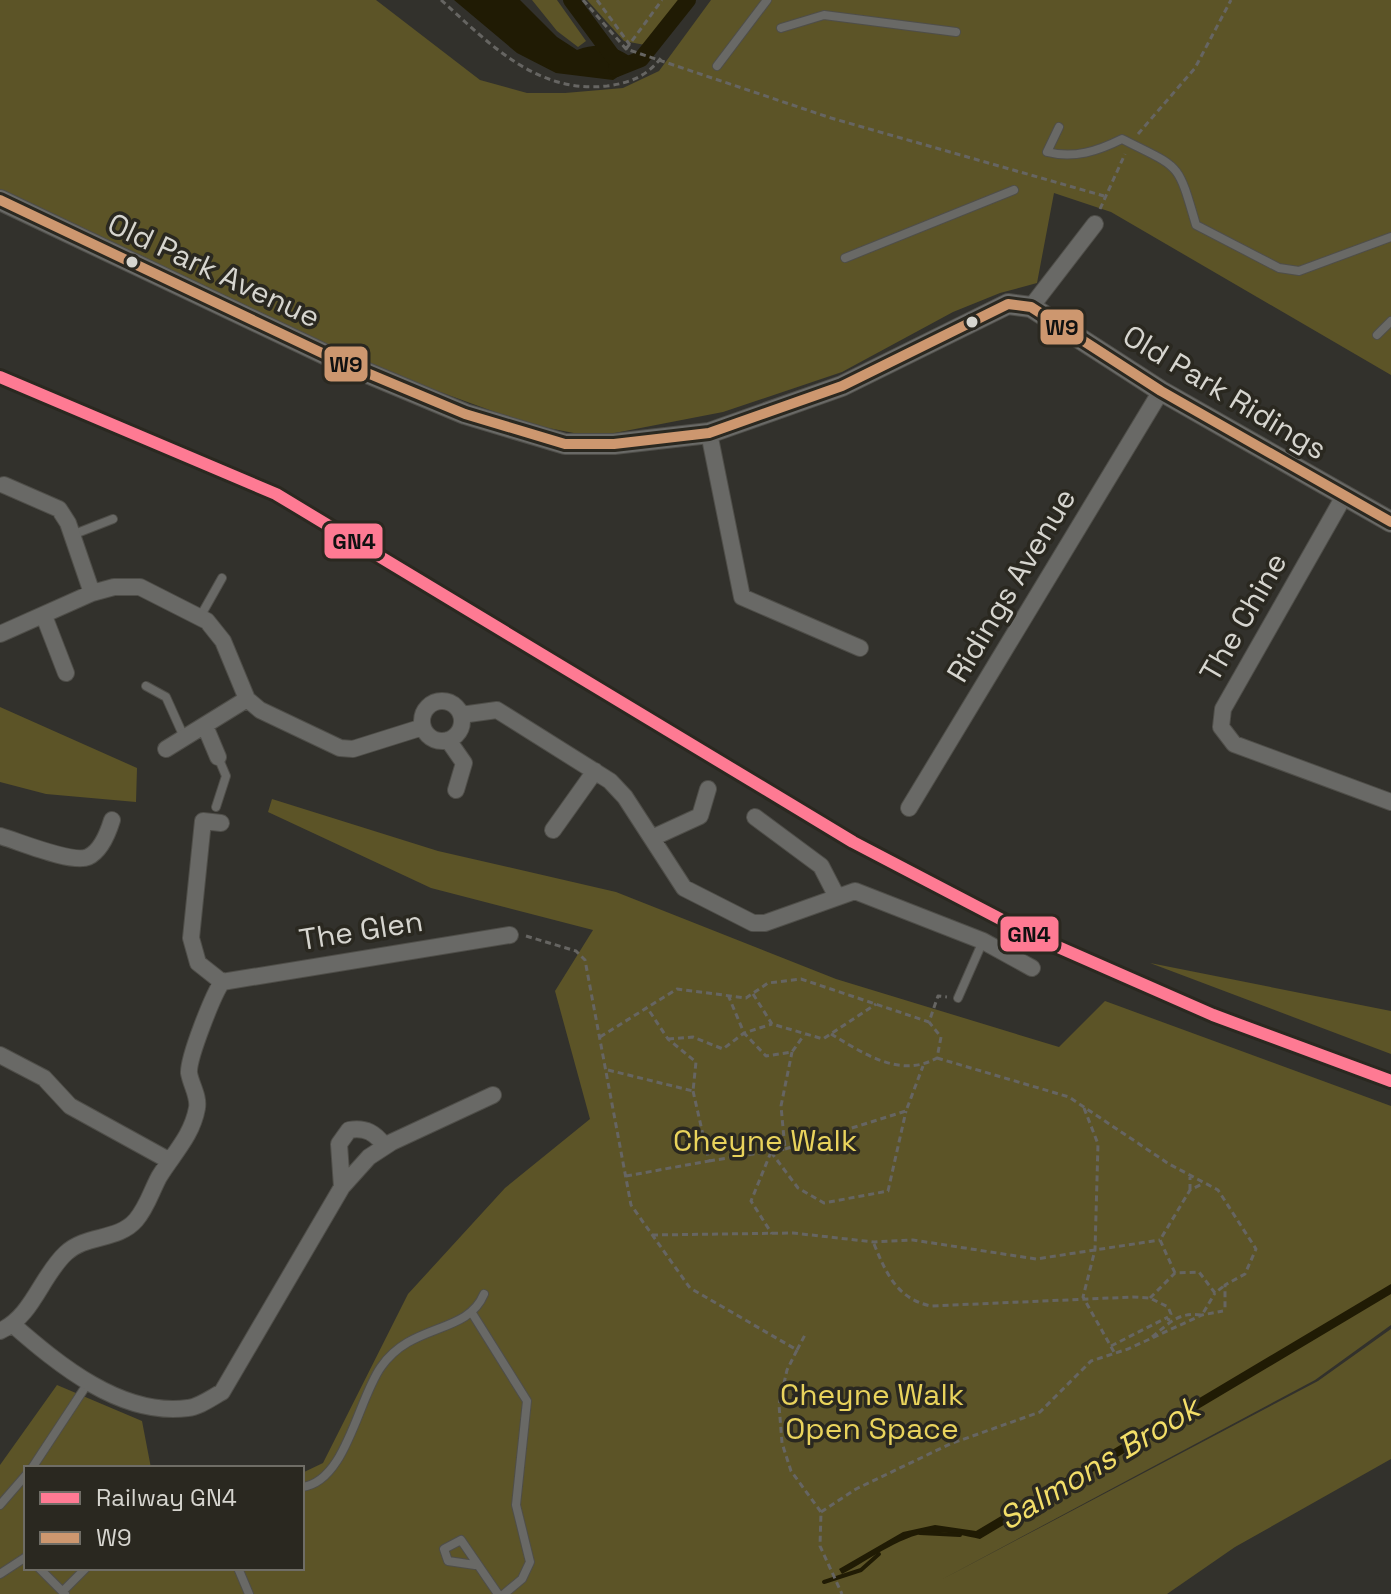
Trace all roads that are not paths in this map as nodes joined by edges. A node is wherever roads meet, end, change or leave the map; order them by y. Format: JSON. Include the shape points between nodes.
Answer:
{"nodes":[{"id":1,"x":767,"y":0,"type":"edge"},
{"id":2,"x":781,"y":28,"type":"dead end"},
{"id":3,"x":956,"y":32,"type":"dead end"},
{"id":4,"x":717,"y":66,"type":"dead end"},
{"id":5,"x":1059,"y":127,"type":"dead end"},
{"id":6,"x":1014,"y":190,"type":"dead end"},
{"id":7,"x":0,"y":200,"type":"edge"},
{"id":8,"x":1095,"y":224,"type":"dead end"},
{"id":9,"x":1391,"y":237,"type":"edge"},
{"id":10,"x":845,"y":258,"type":"dead end"},
{"id":11,"x":1031,"y":307,"type":"junction"},
{"id":12,"x":1391,"y":321,"type":"edge"},
{"id":13,"x":1377,"y":335,"type":"dead end"},
{"id":14,"x":1161,"y":391,"type":"junction"},
{"id":15,"x":709,"y":433,"type":"junction"},
{"id":16,"x":4,"y":485,"type":"dead end"},
{"id":17,"x":1343,"y":498,"type":"junction"},
{"id":18,"x":113,"y":519,"type":"dead end"},
{"id":19,"x":1391,"y":522,"type":"edge"},
{"id":20,"x":72,"y":535,"type":"junction"},
{"id":21,"x":222,"y":578,"type":"dead end"},
{"id":22,"x":92,"y":593,"type":"junction"},
{"id":23,"x":44,"y":616,"type":"junction"},
{"id":24,"x":200,"y":618,"type":"junction"},
{"id":25,"x":0,"y":634,"type":"edge"},
{"id":26,"x":860,"y":648,"type":"dead end"},
{"id":27,"x":66,"y":673,"type":"dead end"},
{"id":28,"x":146,"y":686,"type":"dead end"},
{"id":29,"x":247,"y":699,"type":"junction"},
{"id":30,"x":461,"y":715,"type":"junction"},
{"id":31,"x":205,"y":726,"type":"junction"},
{"id":32,"x":423,"y":727,"type":"junction"},
{"id":33,"x":185,"y":738,"type":"junction"},
{"id":34,"x":448,"y":740,"type":"junction"},
{"id":35,"x":166,"y":749,"type":"dead end"},
{"id":36,"x":218,"y":757,"type":"joint"},
{"id":37,"x":595,"y":771,"type":"junction"},
{"id":38,"x":708,"y":789,"type":"dead end"},
{"id":39,"x":456,"y":790,"type":"dead end"},
{"id":40,"x":1391,"y":802,"type":"edge"},
{"id":41,"x":909,"y":808,"type":"dead end"},
{"id":42,"x":219,"y":815,"type":"joint"},
{"id":43,"x":755,"y":817,"type":"dead end"},
{"id":44,"x":185,"y":819,"type":"dead end"},
{"id":45,"x":112,"y":820,"type":"dead end"},
{"id":46,"x":203,"y":821,"type":"junction"},
{"id":47,"x":553,"y":830,"type":"dead end"},
{"id":48,"x":0,"y":836,"type":"edge"},
{"id":49,"x":652,"y":838,"type":"junction"},
{"id":50,"x":837,"y":897,"type":"junction"},
{"id":51,"x":510,"y":935,"type":"road end"},
{"id":52,"x":983,"y":941,"type":"junction"},
{"id":53,"x":1032,"y":968,"type":"dead end"},
{"id":54,"x":222,"y":982,"type":"junction"},
{"id":55,"x":958,"y":998,"type":"dead end"},
{"id":56,"x":0,"y":1055,"type":"edge"},
{"id":57,"x":493,"y":1095,"type":"dead end"},
{"id":58,"x":385,"y":1146,"type":"junction"},
{"id":59,"x":170,"y":1161,"type":"junction"},
{"id":60,"x":342,"y":1187,"type":"junction"},
{"id":61,"x":484,"y":1294,"type":"dead end"},
{"id":62,"x":472,"y":1313,"type":"junction"},
{"id":63,"x":6,"y":1328,"type":"edge"},
{"id":64,"x":88,"y":1383,"type":"junction"},
{"id":65,"x":33,"y":1466,"type":"edge"},
{"id":66,"x":24,"y":1477,"type":"edge"},
{"id":67,"x":304,"y":1487,"type":"edge"},
{"id":68,"x":0,"y":1505,"type":"edge"},
{"id":69,"x":24,"y":1558,"type":"edge"},
{"id":70,"x":475,"y":1565,"type":"dead end"},
{"id":71,"x":41,"y":1570,"type":"edge"},
{"id":72,"x":84,"y":1570,"type":"edge"},
{"id":73,"x":239,"y":1570,"type":"edge"},
{"id":74,"x":0,"y":1574,"type":"edge"},
{"id":75,"x":64,"y":1593,"type":"edge"},
{"id":76,"x":249,"y":1594,"type":"edge"},
{"id":77,"x":501,"y":1594,"type":"edge"}],
"edges":[{"from":1,"to":4,"type":"lane"},
{"from":2,"to":3,"type":"lane","via":[[824,15]]},
{"from":5,"to":9,"type":"lane","via":[[1047,152],[1078,155],[1122,139],[1159,156],[1181,172],[1196,225],[1279,268],[1299,271]]},
{"from":6,"to":10,"type":"lane"},
{"from":7,"to":15,"type":"street","name":"Old Park Avenue","via":[[326,355],[465,414],[565,444]]},
{"from":8,"to":11,"type":"street"},
{"from":11,"to":14,"type":"street","name":"Old Park Ridings"},
{"from":11,"to":15,"type":"street","name":"Old Park Avenue","via":[[1008,304],[842,386]]},
{"from":12,"to":13,"type":"lane"},
{"from":14,"to":17,"type":"street","name":"Old Park Ridings"},
{"from":14,"to":41,"type":"street","name":"Ridings Avenue"},
{"from":15,"to":26,"type":"street","via":[[742,597]]},
{"from":16,"to":20,"type":"street","via":[[59,509]]},
{"from":17,"to":19,"type":"street","name":"Old Park Ridings"},
{"from":17,"to":40,"type":"street","name":"The Chine","via":[[1223,709],[1221,727],[1234,744]]},
{"from":18,"to":20,"type":"lane"},
{"from":20,"to":22,"type":"street"},
{"from":21,"to":24,"type":"lane"},
{"from":22,"to":23,"type":"street"},
{"from":22,"to":24,"type":"street","via":[[140,587]]},
{"from":23,"to":25,"type":"street"},
{"from":23,"to":27,"type":"street"},
{"from":24,"to":29,"type":"street","via":[[223,641]]},
{"from":28,"to":33,"type":"lane","via":[[166,697]]},
{"from":29,"to":31,"type":"street"},
{"from":29,"to":32,"type":"street","via":[[340,748],[353,749]]},
{"from":30,"to":32,"type":"street","via":[[453,704],[438,701],[426,709]]},
{"from":30,"to":34,"type":"street","via":[[459,730]]},
{"from":30,"to":37,"type":"street","via":[[497,710]]},
{"from":31,"to":33,"type":"street"},
{"from":31,"to":36,"type":"street"},
{"from":32,"to":34,"type":"street","via":[[433,739]]},
{"from":33,"to":35,"type":"street"},
{"from":34,"to":39,"type":"street","via":[[464,763]]},
{"from":36,"to":42,"type":"lane","via":[[226,776]]},
{"from":37,"to":47,"type":"street"},
{"from":37,"to":49,"type":"street","via":[[625,797]]},
{"from":38,"to":49,"type":"street","via":[[700,816]]},
{"from":42,"to":46,"type":"street"},
{"from":43,"to":50,"type":"street","via":[[821,866]]},
{"from":44,"to":46,"type":"street"},
{"from":45,"to":48,"type":"street","via":[[105,839],[89,857],[76,859]]},
{"from":46,"to":54,"type":"street","via":[[191,938],[198,963]]},
{"from":49,"to":50,"type":"street","via":[[684,888],[753,923]]},
{"from":50,"to":52,"type":"street","via":[[855,891]]},
{"from":51,"to":54,"type":"street","name":"The Glen"},
{"from":52,"to":53,"type":"street"},
{"from":52,"to":55,"type":"lane"},
{"from":54,"to":59,"type":"street","via":[[192,1050],[189,1071],[198,1103],[193,1127]]},
{"from":56,"to":59,"type":"street","via":[[44,1078],[70,1106]]},
{"from":57,"to":58,"type":"street"},
{"from":58,"to":60,"type":"street"},
{"from":58,"to":60,"type":"street","via":[[375,1134],[349,1130],[339,1144]]},
{"from":59,"to":63,"type":"street","via":[[133,1224],[108,1237],[85,1240],[65,1253]]},
{"from":60,"to":64,"type":"street","via":[[222,1392],[191,1408],[169,1409]]},
{"from":61,"to":62,"type":"lane"},
{"from":62,"to":67,"type":"lane","via":[[393,1350],[374,1377],[337,1465]]},
{"from":62,"to":77,"type":"lane","via":[[527,1401],[516,1505],[530,1562],[522,1579]]},
{"from":63,"to":64,"type":"street"},
{"from":64,"to":65,"type":"lane"},
{"from":66,"to":68,"type":"lane"},
{"from":69,"to":74,"type":"lane"},
{"from":70,"to":77,"type":"lane"},
{"from":71,"to":75,"type":"lane"},
{"from":72,"to":75,"type":"lane"},
{"from":73,"to":76,"type":"lane"}]}
